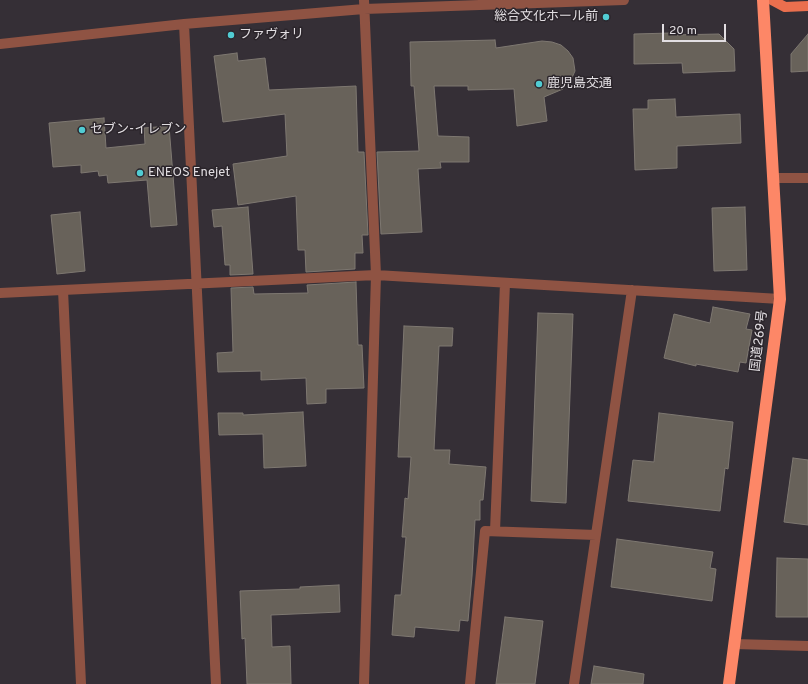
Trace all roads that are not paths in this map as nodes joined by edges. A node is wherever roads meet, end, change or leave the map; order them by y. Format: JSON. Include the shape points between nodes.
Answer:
{"nodes":[{"id":1,"x":624,"y":0,"type":"edge"},
{"id":2,"x":763,"y":0,"type":"edge"},
{"id":3,"x":772,"y":0,"type":"edge"},
{"id":4,"x":364,"y":4,"type":"edge"},
{"id":5,"x":808,"y":6,"type":"edge"},
{"id":6,"x":184,"y":24,"type":"junction"},
{"id":7,"x":0,"y":44,"type":"edge"},
{"id":8,"x":773,"y":178,"type":"junction"},
{"id":9,"x":808,"y":178,"type":"edge"},
{"id":10,"x":376,"y":275,"type":"junction"},
{"id":11,"x":505,"y":283,"type":"junction"},
{"id":12,"x":197,"y":284,"type":"junction"},
{"id":13,"x":64,"y":290,"type":"junction"},
{"id":14,"x":632,"y":290,"type":"junction"},
{"id":15,"x":0,"y":293,"type":"edge"},
{"id":16,"x":780,"y":299,"type":"junction"},
{"id":17,"x":495,"y":532,"type":"junction"},
{"id":18,"x":596,"y":535,"type":"junction"},
{"id":19,"x":734,"y":644,"type":"junction"},
{"id":20,"x":808,"y":646,"type":"edge"},
{"id":21,"x":81,"y":684,"type":"edge"},
{"id":22,"x":216,"y":684,"type":"edge"},
{"id":23,"x":364,"y":684,"type":"edge"},
{"id":24,"x":470,"y":684,"type":"edge"},
{"id":25,"x":574,"y":684,"type":"edge"},
{"id":26,"x":729,"y":684,"type":"edge"}],
"edges":[{"from":1,"to":4,"type":"street"},
{"from":2,"to":8,"type":"highway","name":"国道269号"},
{"from":3,"to":5,"type":"main road","via":[[785,6]]},
{"from":4,"to":6,"type":"street"},
{"from":4,"to":10,"type":"street"},
{"from":6,"to":7,"type":"street"},
{"from":6,"to":12,"type":"street"},
{"from":8,"to":9,"type":"street"},
{"from":8,"to":16,"type":"highway","name":"国道269号"},
{"from":10,"to":11,"type":"street"},
{"from":10,"to":12,"type":"street"},
{"from":10,"to":23,"type":"street"},
{"from":11,"to":14,"type":"street"},
{"from":11,"to":17,"type":"street"},
{"from":12,"to":13,"type":"street"},
{"from":12,"to":22,"type":"street"},
{"from":13,"to":15,"type":"street"},
{"from":13,"to":21,"type":"street"},
{"from":14,"to":16,"type":"street"},
{"from":14,"to":18,"type":"street"},
{"from":16,"to":19,"type":"highway","name":"国道269号"},
{"from":17,"to":18,"type":"street"},
{"from":17,"to":24,"type":"street","via":[[485,531]]},
{"from":18,"to":25,"type":"street"},
{"from":19,"to":20,"type":"street"},
{"from":19,"to":26,"type":"highway","name":"国道269号"}]}
